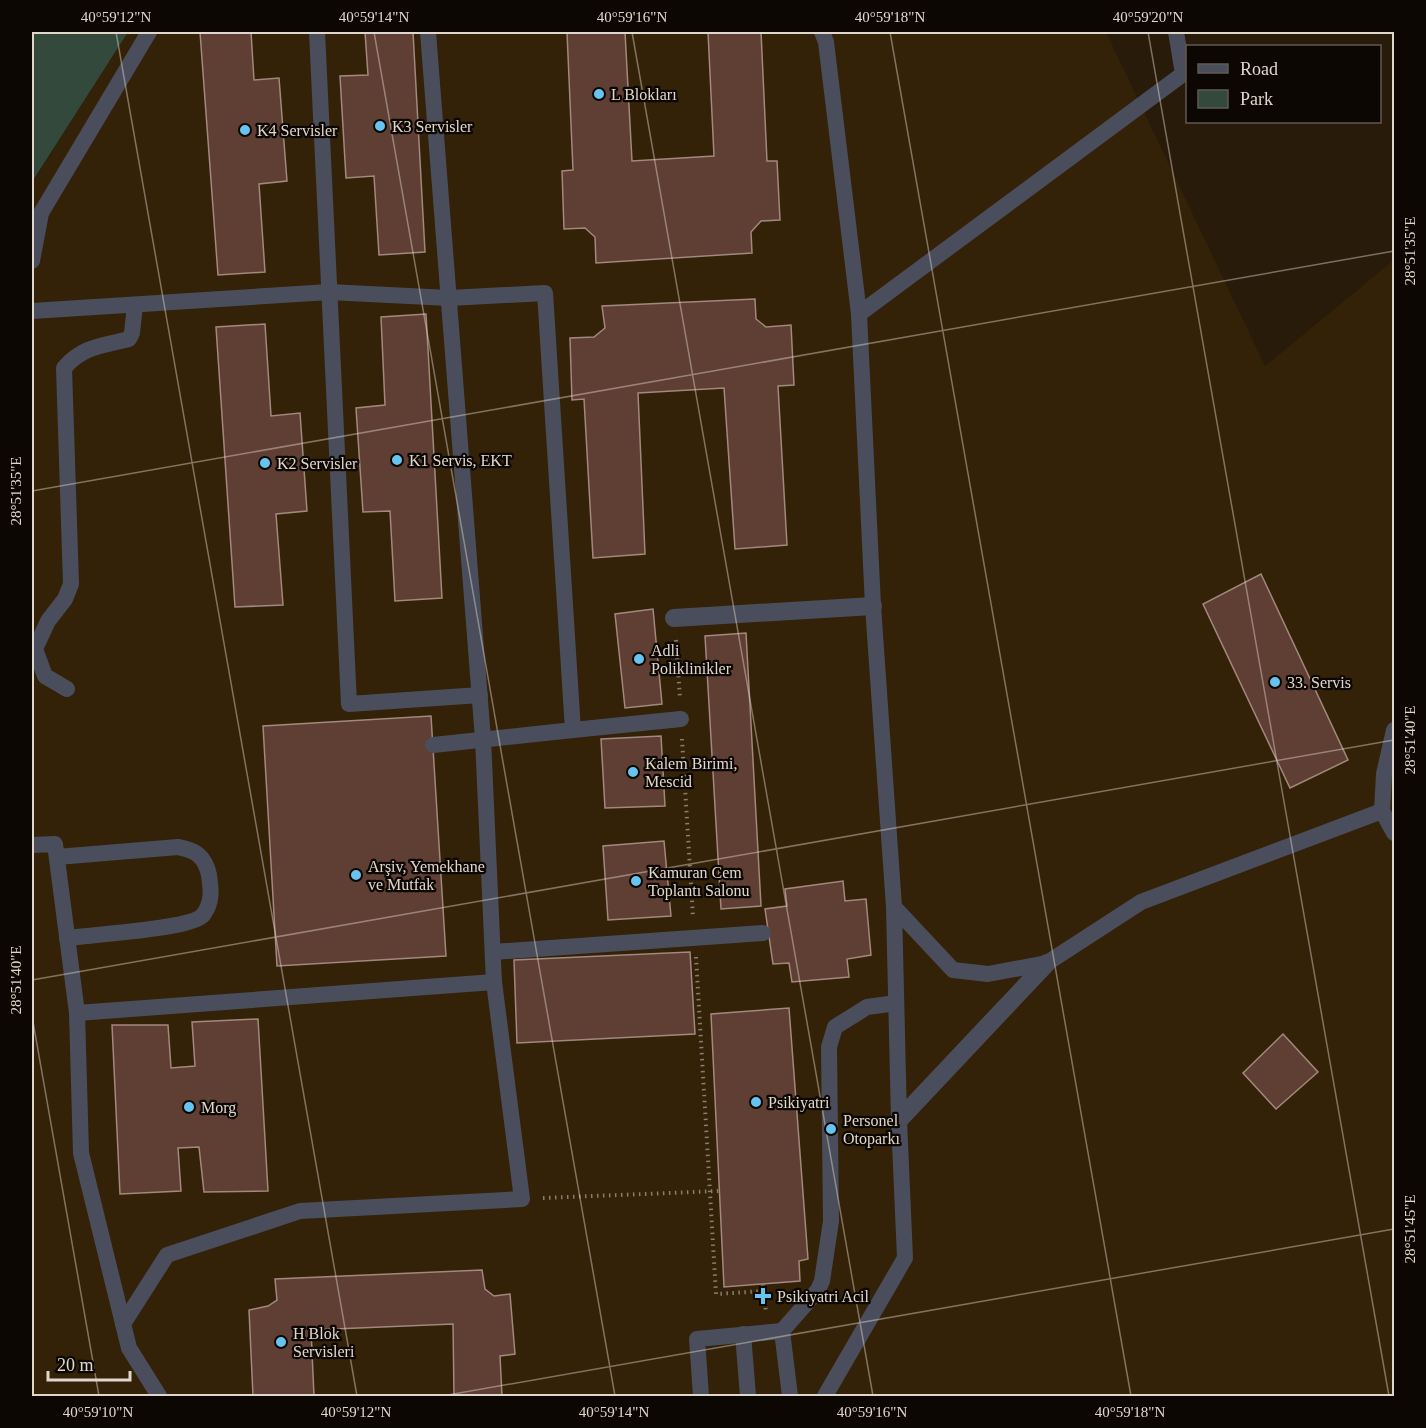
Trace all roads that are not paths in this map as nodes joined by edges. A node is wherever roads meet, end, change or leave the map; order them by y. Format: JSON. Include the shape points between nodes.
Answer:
{"nodes":[{"id":1,"x":149,"y":32,"type":"edge"},
{"id":2,"x":317,"y":32,"type":"edge"},
{"id":3,"x":428,"y":32,"type":"edge"},
{"id":4,"x":822,"y":32,"type":"edge"},
{"id":5,"x":1176,"y":32,"type":"edge"},
{"id":6,"x":32,"y":261,"type":"edge"},
{"id":7,"x":329,"y":292,"type":"junction"},
{"id":8,"x":449,"y":298,"type":"junction"},
{"id":9,"x":135,"y":304,"type":"junction"},
{"id":10,"x":32,"y":311,"type":"edge"},
{"id":11,"x":859,"y":314,"type":"junction"},
{"id":12,"x":873,"y":606,"type":"junction"},
{"id":13,"x":674,"y":618,"type":"road end"},
{"id":14,"x":67,"y":689,"type":"dead end"},
{"id":15,"x":480,"y":695,"type":"junction"},
{"id":16,"x":681,"y":719,"type":"road end"},
{"id":17,"x":573,"y":730,"type":"junction"},
{"id":18,"x":1395,"y":730,"type":"edge"},
{"id":19,"x":483,"y":739,"type":"junction"},
{"id":20,"x":433,"y":745,"type":"dead end"},
{"id":21,"x":1382,"y":811,"type":"junction"},
{"id":22,"x":1395,"y":833,"type":"edge"},
{"id":23,"x":32,"y":845,"type":"edge"},
{"id":24,"x":57,"y":857,"type":"junction"},
{"id":25,"x":894,"y":907,"type":"junction"},
{"id":26,"x":763,"y":933,"type":"dead end"},
{"id":27,"x":67,"y":938,"type":"junction"},
{"id":28,"x":493,"y":952,"type":"junction"},
{"id":29,"x":1047,"y":963,"type":"junction"},
{"id":30,"x":494,"y":982,"type":"junction"},
{"id":31,"x":896,"y":1003,"type":"junction"},
{"id":32,"x":77,"y":1013,"type":"junction"},
{"id":33,"x":899,"y":1120,"type":"junction"},
{"id":34,"x":123,"y":1324,"type":"junction"},
{"id":35,"x":782,"y":1331,"type":"junction"},
{"id":36,"x":743,"y":1334,"type":"junction"},
{"id":37,"x":159,"y":1396,"type":"edge"},
{"id":38,"x":701,"y":1396,"type":"edge"},
{"id":39,"x":748,"y":1396,"type":"edge"},
{"id":40,"x":790,"y":1396,"type":"edge"},
{"id":41,"x":825,"y":1396,"type":"edge"}],
"edges":[{"from":1,"to":6,"type":"lane","via":[[41,213]]},
{"from":2,"to":7,"type":"lane"},
{"from":3,"to":8,"type":"lane"},
{"from":4,"to":11,"type":"lane"},
{"from":5,"to":11,"type":"lane","via":[[1183,74]]},
{"from":7,"to":8,"type":"lane"},
{"from":7,"to":9,"type":"lane"},
{"from":7,"to":15,"type":"lane","via":[[349,704]]},
{"from":8,"to":15,"type":"lane"},
{"from":8,"to":17,"type":"lane","via":[[545,293]]},
{"from":9,"to":10,"type":"lane"},
{"from":9,"to":14,"type":"lane","via":[[129,339],[86,351],[63,368],[71,584],[35,649],[45,676]]},
{"from":11,"to":12,"type":"lane"},
{"from":12,"to":13,"type":"street"},
{"from":12,"to":25,"type":"lane"},
{"from":15,"to":19,"type":"lane"},
{"from":16,"to":17,"type":"lane"},
{"from":17,"to":19,"type":"lane"},
{"from":18,"to":21,"type":"lane","via":[[1384,774]]},
{"from":19,"to":20,"type":"lane"},
{"from":19,"to":28,"type":"lane"},
{"from":21,"to":22,"type":"lane"},
{"from":21,"to":29,"type":"lane","via":[[1141,902]]},
{"from":23,"to":24,"type":"lane","via":[[55,844]]},
{"from":24,"to":27,"type":"lane"},
{"from":24,"to":27,"type":"lane","via":[[191,849],[199,853],[211,886],[211,899],[202,916],[192,922]]},
{"from":25,"to":29,"type":"lane","via":[[953,970],[988,974]]},
{"from":25,"to":31,"type":"lane"},
{"from":26,"to":28,"type":"lane"},
{"from":27,"to":32,"type":"lane"},
{"from":28,"to":30,"type":"lane"},
{"from":29,"to":33,"type":"street"},
{"from":30,"to":32,"type":"lane"},
{"from":30,"to":34,"type":"lane","via":[[522,1199],[300,1212],[167,1255]]},
{"from":31,"to":33,"type":"lane"},
{"from":31,"to":35,"type":"lane","via":[[867,1007],[834,1027],[829,1047],[831,1221],[822,1281]]},
{"from":32,"to":34,"type":"lane","via":[[81,1153]]},
{"from":33,"to":41,"type":"lane","via":[[904,1258]]},
{"from":34,"to":37,"type":"lane","via":[[129,1348]]},
{"from":35,"to":36,"type":"lane"},
{"from":35,"to":40,"type":"lane"},
{"from":36,"to":38,"type":"lane","via":[[697,1339]]},
{"from":36,"to":39,"type":"lane"}]}
